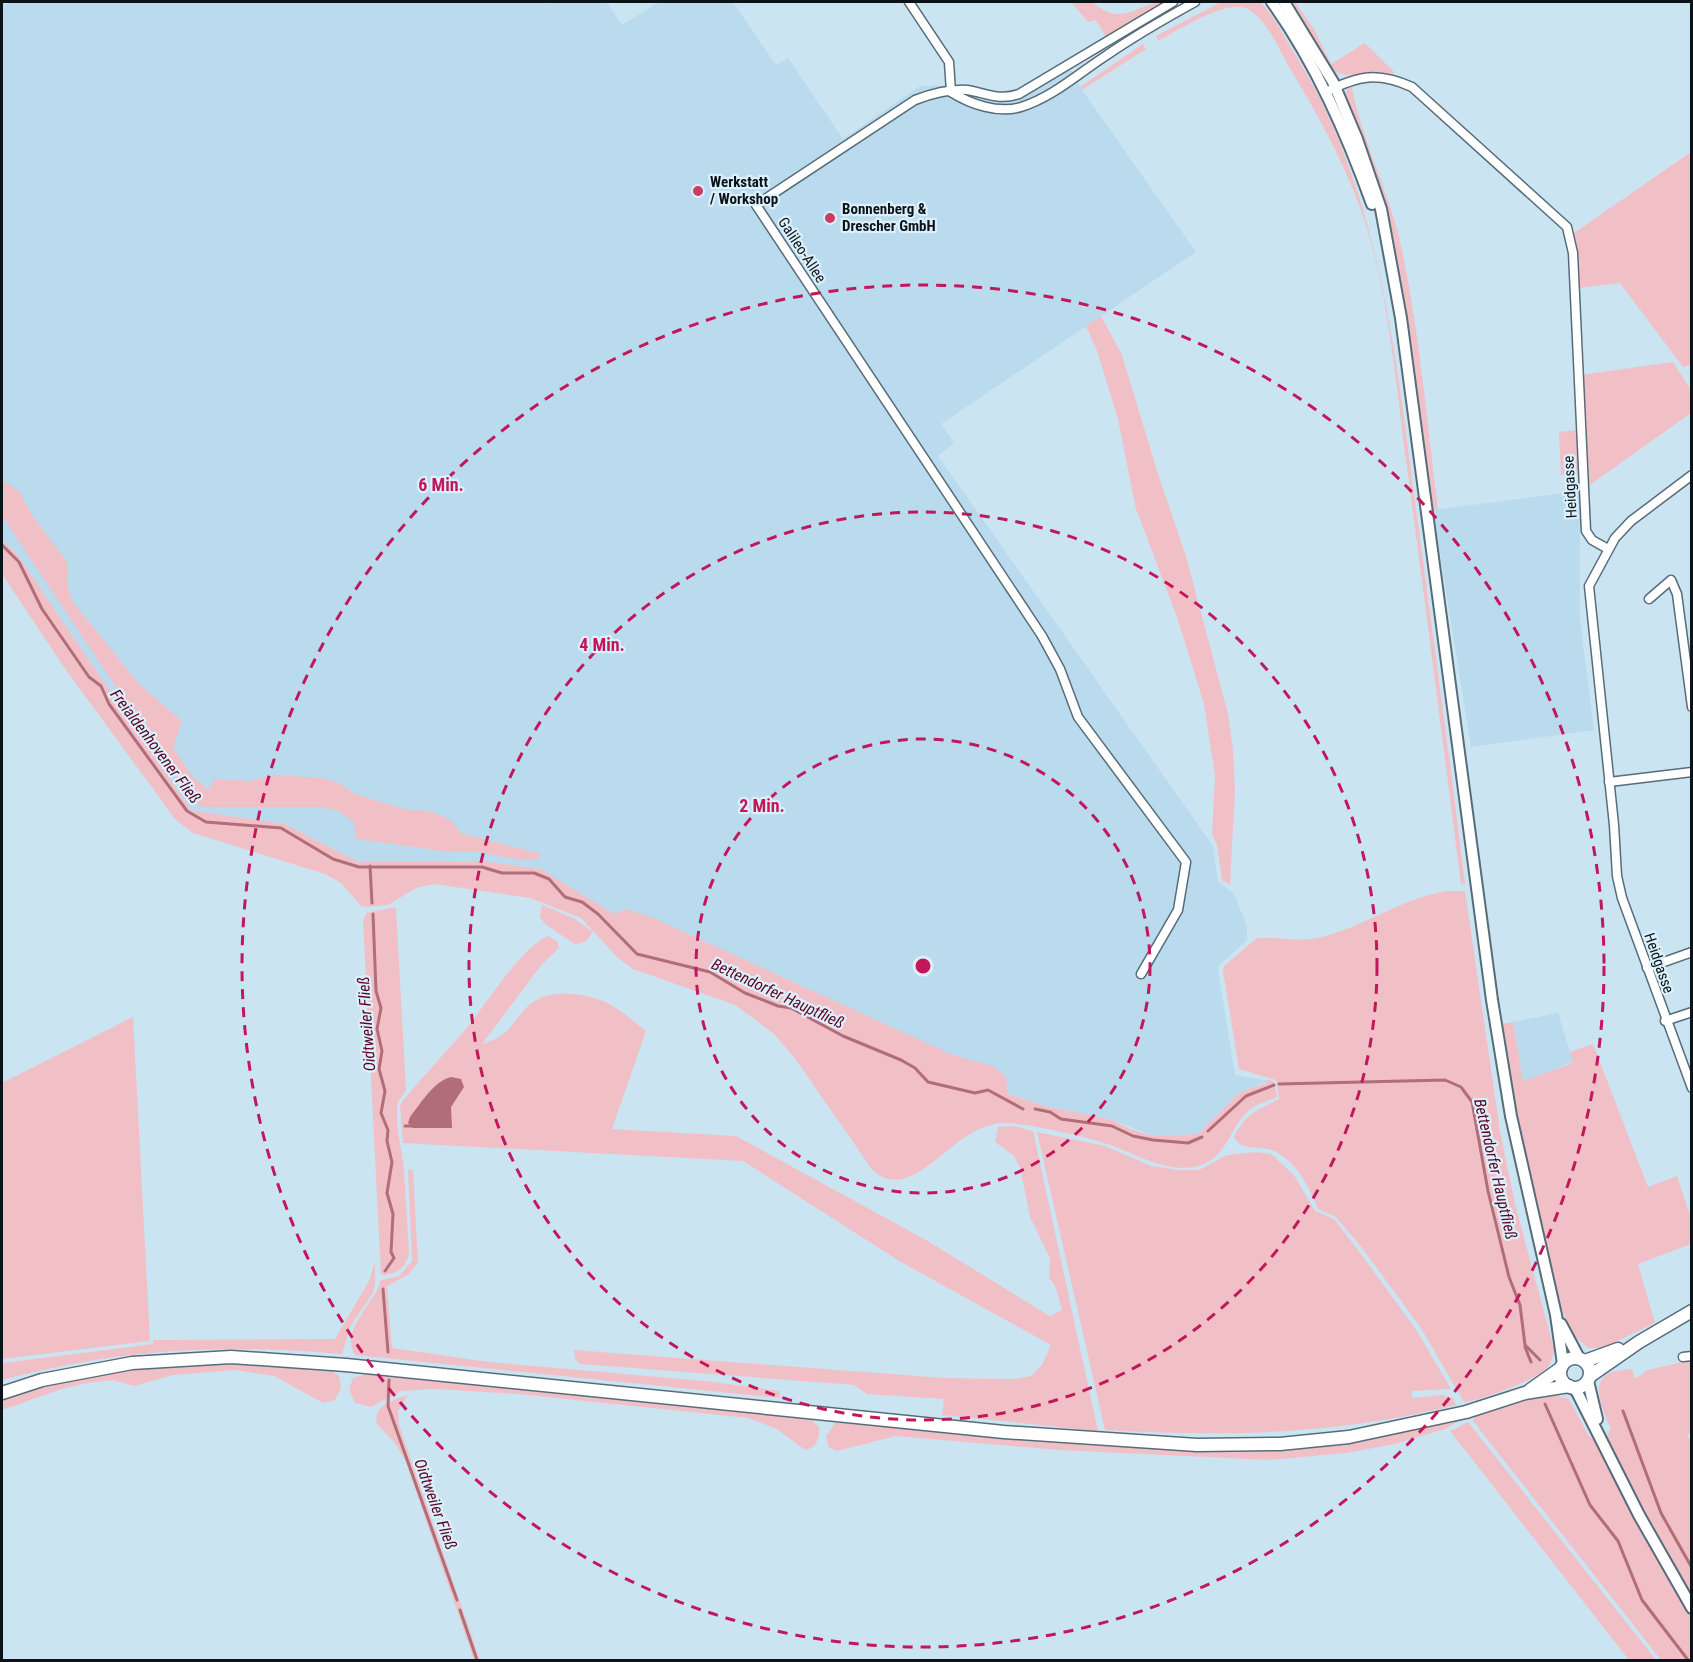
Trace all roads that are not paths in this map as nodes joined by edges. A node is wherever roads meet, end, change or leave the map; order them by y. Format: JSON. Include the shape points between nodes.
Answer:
{"nodes":[{"id":1,"x":909,"y":2,"type":"edge"},
{"id":2,"x":1173,"y":2,"type":"edge"},
{"id":3,"x":1194,"y":2,"type":"edge"},
{"id":4,"x":1272,"y":2,"type":"edge"},
{"id":5,"x":1284,"y":2,"type":"edge"},
{"id":6,"x":1331,"y":90,"type":"junction"},
{"id":7,"x":951,"y":92,"type":"junction"},
{"id":8,"x":1692,"y":475,"type":"edge"},
{"id":9,"x":1608,"y":549,"type":"junction"},
{"id":10,"x":1649,"y":598,"type":"dead end"},
{"id":11,"x":1692,"y":707,"type":"edge"},
{"id":12,"x":1692,"y":772,"type":"edge"},
{"id":13,"x":1609,"y":782,"type":"junction"},
{"id":14,"x":1692,"y":952,"type":"edge"},
{"id":15,"x":1647,"y":968,"type":"junction"},
{"id":16,"x":1141,"y":974,"type":"dead end"},
{"id":17,"x":1692,"y":1012,"type":"edge"},
{"id":18,"x":1665,"y":1022,"type":"junction"},
{"id":19,"x":1692,"y":1088,"type":"edge"},
{"id":20,"x":1692,"y":1311,"type":"edge"},
{"id":21,"x":1556,"y":1315,"type":"junction"},
{"id":22,"x":1639,"y":1341,"type":"junction"},
{"id":23,"x":1582,"y":1359,"type":"junction"},
{"id":24,"x":1562,"y":1366,"type":"junction"},
{"id":25,"x":1589,"y":1379,"type":"junction"},
{"id":26,"x":1572,"y":1387,"type":"junction"},
{"id":27,"x":2,"y":1393,"type":"edge"},
{"id":28,"x":1525,"y":1393,"type":"junction"},
{"id":29,"x":1601,"y":1437,"type":"junction"},
{"id":30,"x":1692,"y":1608,"type":"edge"}],
"edges":[{"from":1,"to":7,"type":"street","via":[[949,62]]},
{"from":2,"to":7,"type":"street","name":"Galileo-Allee","via":[[1019,94],[1004,98],[967,90]]},
{"from":3,"to":7,"type":"street","via":[[1048,94],[1019,108],[987,107]]},
{"from":4,"to":6,"type":"street"},
{"from":5,"to":6,"type":"street"},
{"from":6,"to":9,"type":"street","name":"Heidgasse","via":[[1364,77],[1388,76],[1412,87],[1567,227],[1573,253],[1586,531],[1592,540]]},
{"from":6,"to":21,"type":"street","via":[[1386,244],[1401,318],[1494,1011],[1516,1138]]},
{"from":7,"to":16,"type":"street","name":"Galileo-Allee","via":[[915,99],[756,205],[1042,636],[1060,669],[1078,717],[1186,862],[1178,910]]},
{"from":8,"to":9,"type":"street","via":[[1631,521]]},
{"from":9,"to":13,"type":"street","name":"Heidgasse","via":[[1589,586]]},
{"from":10,"to":11,"type":"street","via":[[1671,580],[1677,594]]},
{"from":12,"to":13,"type":"street"},
{"from":13,"to":15,"type":"street","name":"Heidgasse","via":[[1617,876]]},
{"from":14,"to":15,"type":"street"},
{"from":15,"to":18,"type":"street","name":"Heidgasse"},
{"from":17,"to":18,"type":"street"},
{"from":18,"to":19,"type":"street","name":"Heidgasse"},
{"from":20,"to":22,"type":"main road"},
{"from":21,"to":23,"type":"street"},
{"from":21,"to":24,"type":"street"},
{"from":22,"to":23,"type":"main road"},
{"from":22,"to":25,"type":"main road"},
{"from":23,"to":24,"type":"main road","via":[[1569,1359]]},
{"from":23,"to":25,"type":"main road","via":[[1589,1366]]},
{"from":24,"to":26,"type":"main road","via":[[1562,1379]]},
{"from":24,"to":28,"type":"main road"},
{"from":25,"to":26,"type":"main road"},
{"from":25,"to":29,"type":"street"},
{"from":26,"to":28,"type":"main road"},
{"from":26,"to":29,"type":"street"},
{"from":27,"to":28,"type":"main road","via":[[42,1380],[132,1363],[231,1357],[346,1365],[1004,1432],[1197,1445],[1280,1444],[1349,1437],[1466,1412]]},
{"from":29,"to":30,"type":"street","via":[[1639,1515]]}]}
